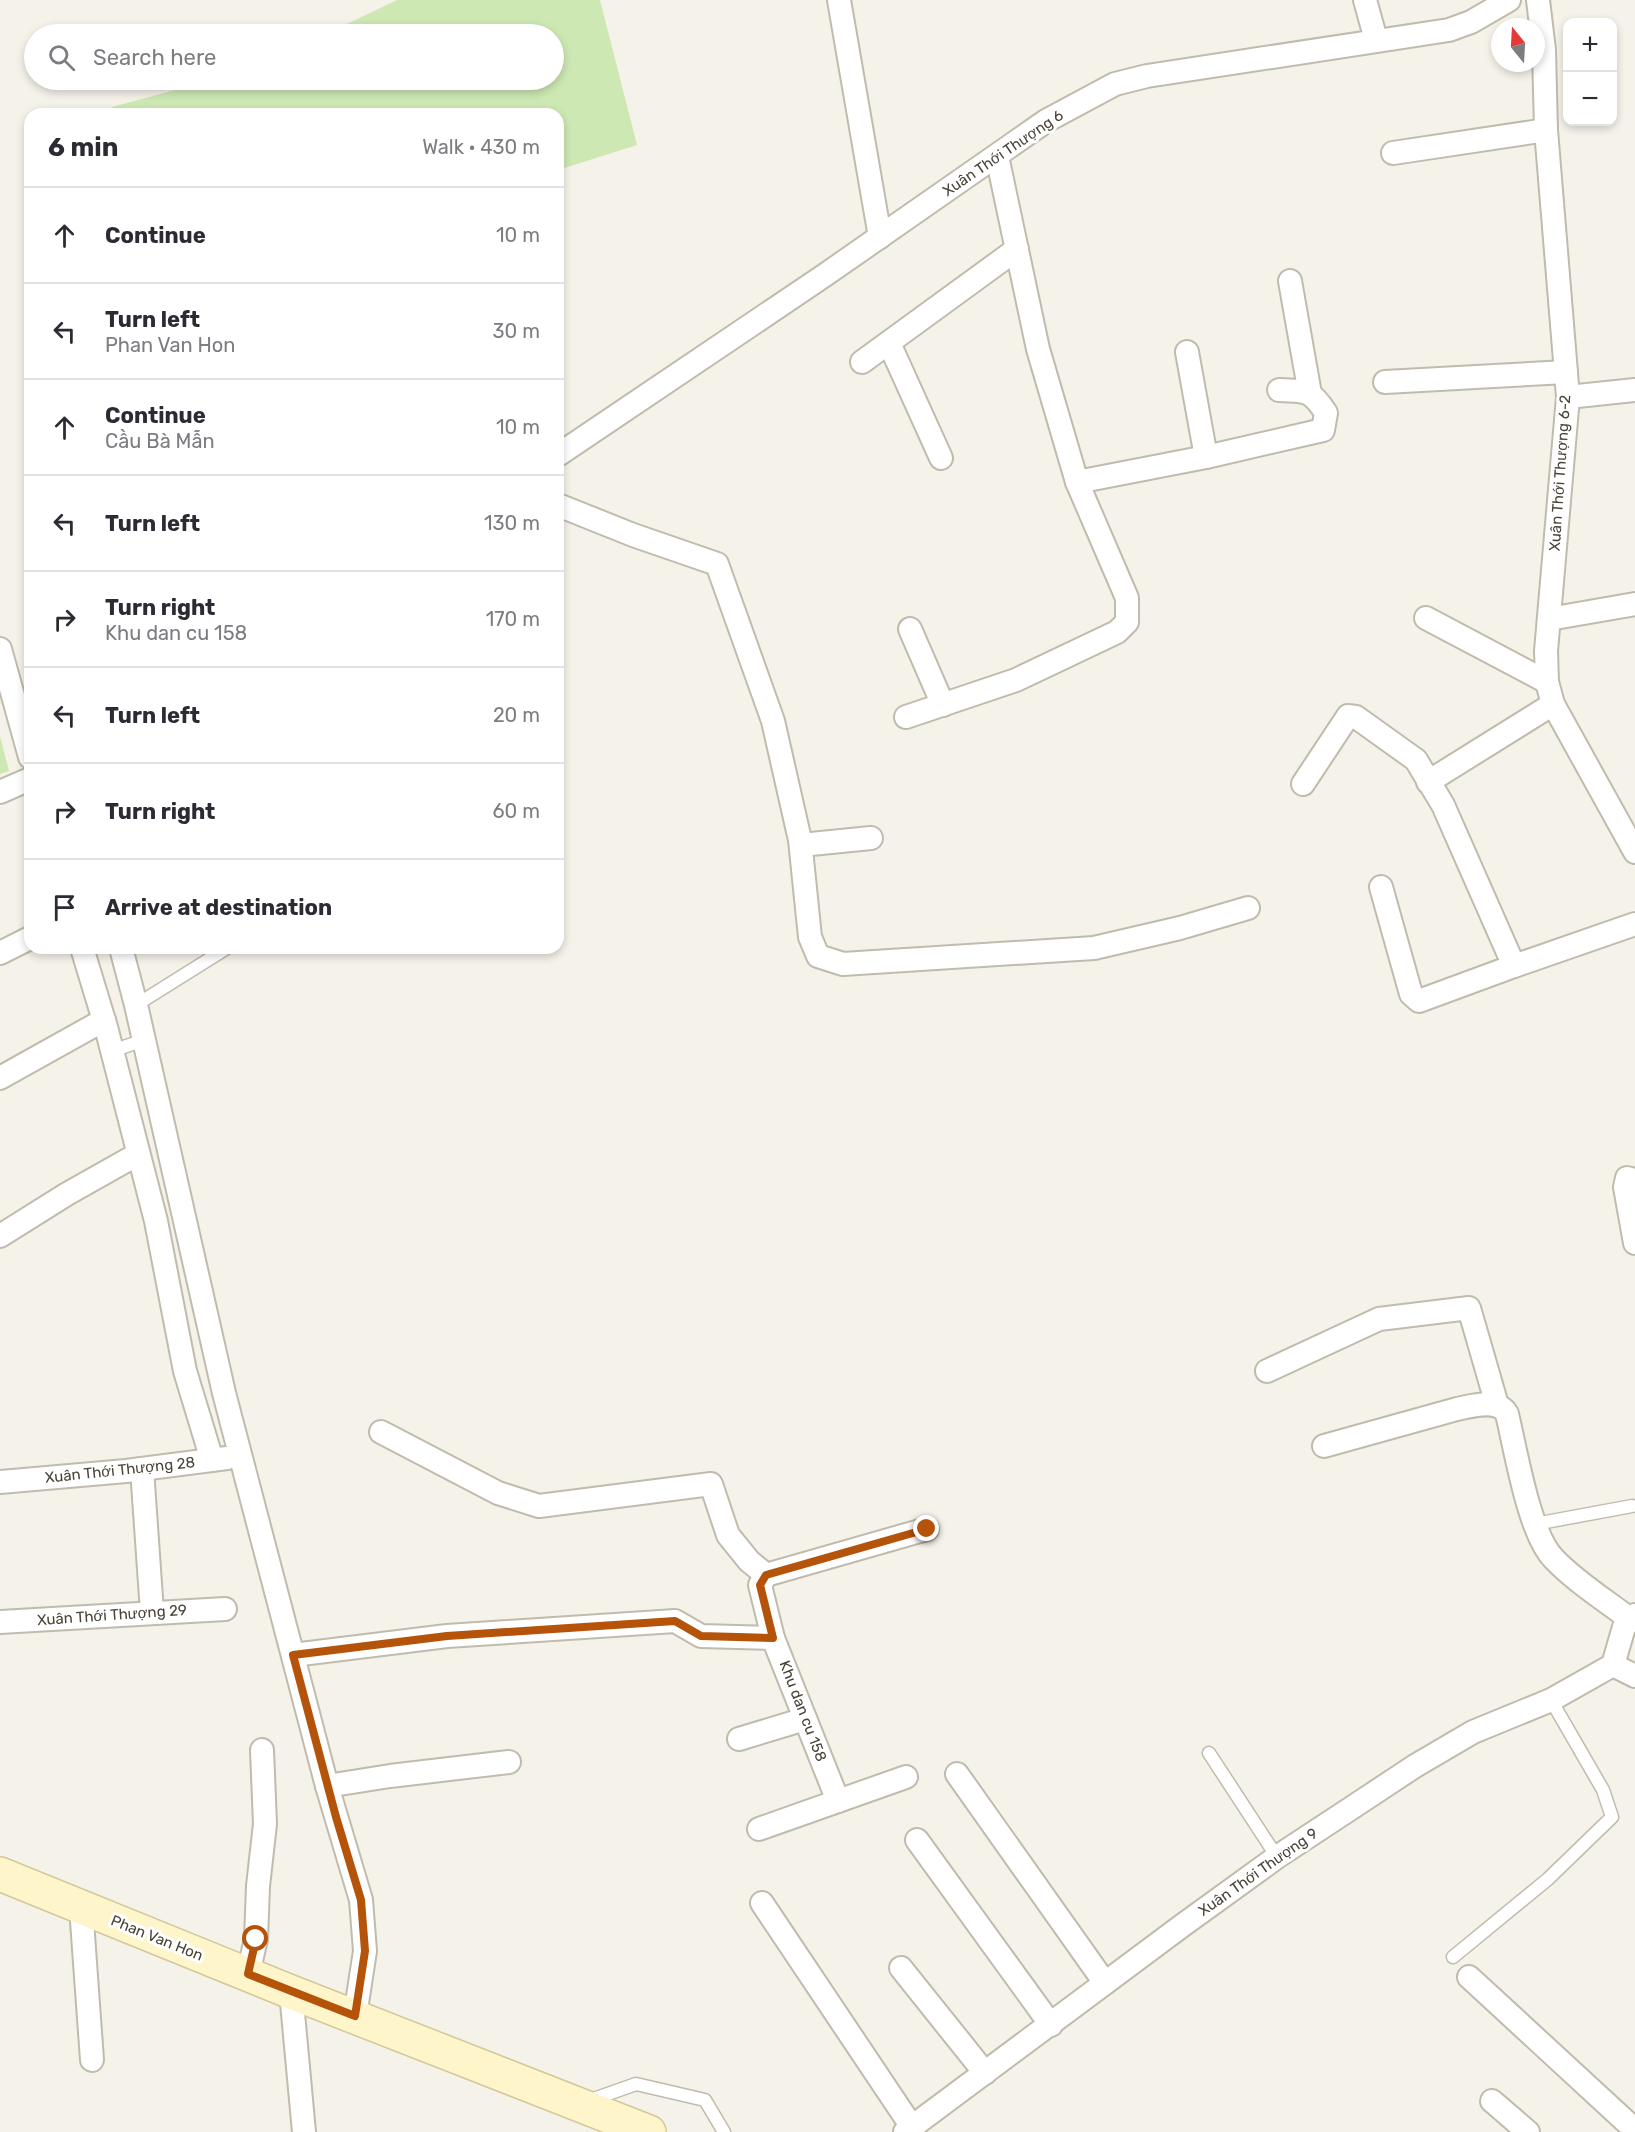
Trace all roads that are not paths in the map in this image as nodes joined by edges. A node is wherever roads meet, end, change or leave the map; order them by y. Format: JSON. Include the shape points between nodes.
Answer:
{"nodes":[{"id":1,"x":839,"y":0,"type":"edge"},
{"id":2,"x":1365,"y":0,"type":"edge"},
{"id":3,"x":1509,"y":0,"type":"edge"},
{"id":4,"x":1538,"y":0,"type":"edge"},
{"id":5,"x":1376,"y":40,"type":"junction"},
{"id":6,"x":1546,"y":130,"type":"junction"},
{"id":7,"x":1393,"y":153,"type":"dead end"},
{"id":8,"x":997,"y":156,"type":"junction"},
{"id":9,"x":880,"y":237,"type":"junction"},
{"id":10,"x":1017,"y":249,"type":"junction"},
{"id":11,"x":1290,"y":281,"type":"dead end"},
{"id":12,"x":889,"y":343,"type":"junction"},
{"id":13,"x":1187,"y":352,"type":"dead end"},
{"id":14,"x":862,"y":362,"type":"dead end"},
{"id":15,"x":1566,"y":372,"type":"junction"},
{"id":16,"x":1385,"y":382,"type":"dead end"},
{"id":17,"x":1279,"y":390,"type":"dead end"},
{"id":18,"x":1635,"y":390,"type":"edge"},
{"id":19,"x":1310,"y":394,"type":"junction"},
{"id":20,"x":1568,"y":397,"type":"junction"},
{"id":21,"x":564,"y":451,"type":"edge"},
{"id":22,"x":1206,"y":457,"type":"junction"},
{"id":23,"x":941,"y":458,"type":"dead end"},
{"id":24,"x":1077,"y":482,"type":"junction"},
{"id":25,"x":564,"y":507,"type":"edge"},
{"id":26,"x":1635,"y":604,"type":"edge"},
{"id":27,"x":1426,"y":618,"type":"dead end"},
{"id":28,"x":1549,"y":619,"type":"junction"},
{"id":29,"x":910,"y":629,"type":"dead end"},
{"id":30,"x":0,"y":649,"type":"edge"},
{"id":31,"x":1547,"y":682,"type":"junction"},
{"id":32,"x":1553,"y":704,"type":"junction"},
{"id":33,"x":943,"y":705,"type":"junction"},
{"id":34,"x":906,"y":717,"type":"dead end"},
{"id":35,"x":24,"y":735,"type":"edge"},
{"id":36,"x":24,"y":782,"type":"edge"},
{"id":37,"x":1428,"y":782,"type":"junction"},
{"id":38,"x":1303,"y":784,"type":"dead end"},
{"id":39,"x":0,"y":792,"type":"edge"},
{"id":40,"x":871,"y":838,"type":"dead end"},
{"id":41,"x":801,"y":845,"type":"junction"},
{"id":42,"x":1635,"y":852,"type":"edge"},
{"id":43,"x":1381,"y":887,"type":"dead end"},
{"id":44,"x":1248,"y":908,"type":"dead end"},
{"id":45,"x":1635,"y":924,"type":"edge"},
{"id":46,"x":24,"y":941,"type":"edge"},
{"id":47,"x":0,"y":953,"type":"edge"},
{"id":48,"x":84,"y":954,"type":"edge"},
{"id":49,"x":123,"y":954,"type":"edge"},
{"id":50,"x":217,"y":954,"type":"edge"},
{"id":51,"x":1514,"y":966,"type":"junction"},
{"id":52,"x":136,"y":1005,"type":"junction"},
{"id":53,"x":104,"y":1020,"type":"junction"},
{"id":54,"x":144,"y":1040,"type":"junction"},
{"id":55,"x":112,"y":1051,"type":"junction"},
{"id":56,"x":0,"y":1078,"type":"edge"},
{"id":57,"x":138,"y":1154,"type":"junction"},
{"id":58,"x":1635,"y":1180,"type":"edge"},
{"id":59,"x":0,"y":1236,"type":"edge"},
{"id":60,"x":1635,"y":1243,"type":"edge"},
{"id":61,"x":1267,"y":1371,"type":"dead end"},
{"id":62,"x":1497,"y":1406,"type":"junction"},
{"id":63,"x":381,"y":1432,"type":"dead end"},
{"id":64,"x":1324,"y":1446,"type":"dead end"},
{"id":65,"x":240,"y":1456,"type":"junction"},
{"id":66,"x":212,"y":1460,"type":"junction"},
{"id":67,"x":142,"y":1469,"type":"junction"},
{"id":68,"x":0,"y":1482,"type":"edge"},
{"id":69,"x":1632,"y":1506,"type":"dead end"},
{"id":70,"x":1535,"y":1524,"type":"junction"},
{"id":71,"x":927,"y":1529,"type":"dead end"},
{"id":72,"x":766,"y":1575,"type":"junction"},
{"id":73,"x":225,"y":1609,"type":"dead end"},
{"id":74,"x":152,"y":1612,"type":"junction"},
{"id":75,"x":1633,"y":1617,"type":"edge"},
{"id":76,"x":0,"y":1622,"type":"edge"},
{"id":77,"x":773,"y":1638,"type":"junction"},
{"id":78,"x":293,"y":1655,"type":"junction"},
{"id":79,"x":1613,"y":1665,"type":"junction"},
{"id":80,"x":1635,"y":1676,"type":"edge"},
{"id":81,"x":1551,"y":1700,"type":"junction"},
{"id":82,"x":806,"y":1719,"type":"junction"},
{"id":83,"x":739,"y":1739,"type":"dead end"},
{"id":84,"x":262,"y":1750,"type":"dead end"},
{"id":85,"x":1209,"y":1753,"type":"dead end"},
{"id":86,"x":509,"y":1761,"type":"dead end"},
{"id":87,"x":957,"y":1774,"type":"dead end"},
{"id":88,"x":906,"y":1777,"type":"dead end"},
{"id":89,"x":327,"y":1786,"type":"junction"},
{"id":90,"x":838,"y":1801,"type":"junction"},
{"id":91,"x":759,"y":1829,"type":"dead end"},
{"id":92,"x":917,"y":1840,"type":"dead end"},
{"id":93,"x":1277,"y":1857,"type":"junction"},
{"id":94,"x":0,"y":1874,"type":"edge"},
{"id":95,"x":762,"y":1903,"type":"dead end"},
{"id":96,"x":81,"y":1907,"type":"junction"},
{"id":97,"x":1453,"y":1957,"type":"dead end"},
{"id":98,"x":901,"y":1968,"type":"dead end"},
{"id":99,"x":248,"y":1974,"type":"junction"},
{"id":100,"x":1469,"y":1977,"type":"dead end"},
{"id":101,"x":1105,"y":1983,"type":"junction"},
{"id":102,"x":325,"y":2004,"type":"junction"},
{"id":103,"x":1051,"y":2025,"type":"junction"},
{"id":104,"x":92,"y":2060,"type":"dead end"},
{"id":105,"x":985,"y":2073,"type":"junction"},
{"id":106,"x":1492,"y":2101,"type":"dead end"},
{"id":107,"x":579,"y":2104,"type":"junction"},
{"id":108,"x":909,"y":2129,"type":"edge"},
{"id":109,"x":1635,"y":2130,"type":"edge"},
{"id":110,"x":304,"y":2132,"type":"edge"},
{"id":111,"x":649,"y":2132,"type":"edge"},
{"id":112,"x":724,"y":2132,"type":"edge"},
{"id":113,"x":1528,"y":2132,"type":"edge"}],
"edges":[{"from":1,"to":9,"type":"street"},
{"from":2,"to":5,"type":"street"},
{"from":3,"to":5,"type":"street","name":"Xuân Thới Thượng 6","via":[[1449,30]]},
{"from":4,"to":6,"type":"street","name":"Xuân Thới Thượng 6-2"},
{"from":5,"to":8,"type":"street","name":"Xuân Thới Thượng 6","via":[[1115,84],[1046,122]]},
{"from":6,"to":7,"type":"street"},
{"from":6,"to":15,"type":"street","name":"Xuân Thới Thượng 6-2"},
{"from":8,"to":9,"type":"street","name":"Xuân Thới Thượng 6"},
{"from":8,"to":10,"type":"street"},
{"from":9,"to":21,"type":"street","name":"Xuân Thới Thượng 6"},
{"from":10,"to":12,"type":"street"},
{"from":10,"to":24,"type":"street","via":[[1038,349]]},
{"from":11,"to":19,"type":"street"},
{"from":12,"to":14,"type":"street"},
{"from":12,"to":23,"type":"street"},
{"from":13,"to":22,"type":"street"},
{"from":15,"to":16,"type":"street"},
{"from":15,"to":20,"type":"street","name":"Xuân Thới Thượng 6-2"},
{"from":17,"to":19,"type":"street"},
{"from":18,"to":20,"type":"street"},
{"from":19,"to":22,"type":"street","via":[[1326,413],[1323,430]]},
{"from":20,"to":28,"type":"street","name":"Xuân Thới Thượng 6-2"},
{"from":22,"to":24,"type":"street"},
{"from":24,"to":33,"type":"street","via":[[1127,598],[1127,622],[1117,632],[1016,680]]},
{"from":25,"to":41,"type":"street","via":[[717,564],[773,721]]},
{"from":26,"to":28,"type":"street"},
{"from":27,"to":31,"type":"street"},
{"from":28,"to":31,"type":"street","name":"Xuân Thới Thượng 6-2"},
{"from":29,"to":33,"type":"street"},
{"from":30,"to":35,"type":"street"},
{"from":31,"to":32,"type":"street","name":"Xuân Thới Thượng 6-2"},
{"from":32,"to":37,"type":"street"},
{"from":32,"to":42,"type":"street","name":"Xuân Thới Thượng 6-2"},
{"from":33,"to":34,"type":"street"},
{"from":36,"to":39,"type":"street"},
{"from":37,"to":38,"type":"street","via":[[1416,760],[1356,717],[1348,717]]},
{"from":37,"to":51,"type":"street","via":[[1443,805]]},
{"from":40,"to":41,"type":"street"},
{"from":41,"to":44,"type":"street","via":[[810,937],[818,956],[843,964],[1094,948]]},
{"from":43,"to":51,"type":"street","via":[[1415,1000]]},
{"from":45,"to":51,"type":"street"},
{"from":46,"to":47,"type":"street"},
{"from":48,"to":53,"type":"street"},
{"from":49,"to":52,"type":"street"},
{"from":50,"to":52,"type":"lane"},
{"from":52,"to":54,"type":"street"},
{"from":53,"to":55,"type":"street"},
{"from":53,"to":56,"type":"street"},
{"from":54,"to":55,"type":"lane"},
{"from":54,"to":65,"type":"street"},
{"from":55,"to":57,"type":"street"},
{"from":57,"to":59,"type":"street"},
{"from":57,"to":66,"type":"street","via":[[156,1221],[185,1371]]},
{"from":58,"to":60,"type":"street","via":[[1627,1178],[1625,1187]]},
{"from":61,"to":62,"type":"street","via":[[1379,1319],[1469,1308]]},
{"from":62,"to":64,"type":"street","via":[[1457,1409]]},
{"from":62,"to":70,"type":"street","via":[[1507,1414]]},
{"from":63,"to":72,"type":"street","via":[[498,1493],[539,1506],[711,1484],[728,1535]]},
{"from":65,"to":66,"type":"street","name":"Xuân Thới Thượng 28"},
{"from":65,"to":78,"type":"street"},
{"from":66,"to":67,"type":"street","name":"Xuân Thới Thượng 28"},
{"from":67,"to":68,"type":"street","name":"Xuân Thới Thượng 28"},
{"from":67,"to":74,"type":"street"},
{"from":69,"to":70,"type":"lane"},
{"from":70,"to":75,"type":"street","via":[[1553,1558]]},
{"from":71,"to":72,"type":"street"},
{"from":72,"to":77,"type":"street","name":"Khu dan cu 158","via":[[760,1585]]},
{"from":73,"to":74,"type":"street","name":"Xuân Thới Thượng 29"},
{"from":74,"to":76,"type":"street","name":"Xuân Thới Thượng 29"},
{"from":75,"to":79,"type":"street","via":[[1624,1627]]},
{"from":77,"to":78,"type":"street","via":[[701,1636],[675,1621],[447,1636]]},
{"from":77,"to":82,"type":"street","name":"Khu dan cu 158"},
{"from":78,"to":89,"type":"street"},
{"from":79,"to":80,"type":"street"},
{"from":79,"to":81,"type":"street","name":"Xuân Thới Thượng 9"},
{"from":81,"to":93,"type":"street","name":"Xuân Thới Thượng 9","via":[[1473,1732],[1414,1766]]},
{"from":81,"to":97,"type":"lane","via":[[1603,1790],[1612,1817],[1548,1879]]},
{"from":82,"to":83,"type":"street"},
{"from":82,"to":90,"type":"street","name":"Khu dan cu 158"},
{"from":84,"to":99,"type":"street","via":[[265,1824],[256,1939]]},
{"from":85,"to":93,"type":"lane"},
{"from":86,"to":89,"type":"street"},
{"from":87,"to":101,"type":"street"},
{"from":88,"to":90,"type":"street"},
{"from":89,"to":102,"type":"street","via":[[361,1900],[365,1951]]},
{"from":90,"to":91,"type":"street"},
{"from":92,"to":103,"type":"street"},
{"from":93,"to":101,"type":"street","name":"Xuân Thới Thượng 9"},
{"from":94,"to":96,"type":"main road","name":"Phan Van Hon"},
{"from":95,"to":108,"type":"street"},
{"from":96,"to":99,"type":"main road","name":"Phan Van Hon"},
{"from":96,"to":104,"type":"street"},
{"from":98,"to":105,"type":"street"},
{"from":99,"to":102,"type":"main road","name":"Phan Van Hon"},
{"from":100,"to":109,"type":"street"},
{"from":101,"to":103,"type":"street","name":"Xuân Thới Thượng 9"},
{"from":102,"to":107,"type":"main road","name":"Phan Van Hon"},
{"from":102,"to":110,"type":"street"},
{"from":103,"to":105,"type":"street","name":"Xuân Thới Thượng 9"},
{"from":105,"to":108,"type":"street","name":"Xuân Thới Thượng 9"},
{"from":106,"to":113,"type":"street"},
{"from":107,"to":111,"type":"main road","name":"Phan Van Hon"},
{"from":107,"to":112,"type":"lane","via":[[636,2084],[705,2100]]}]}
